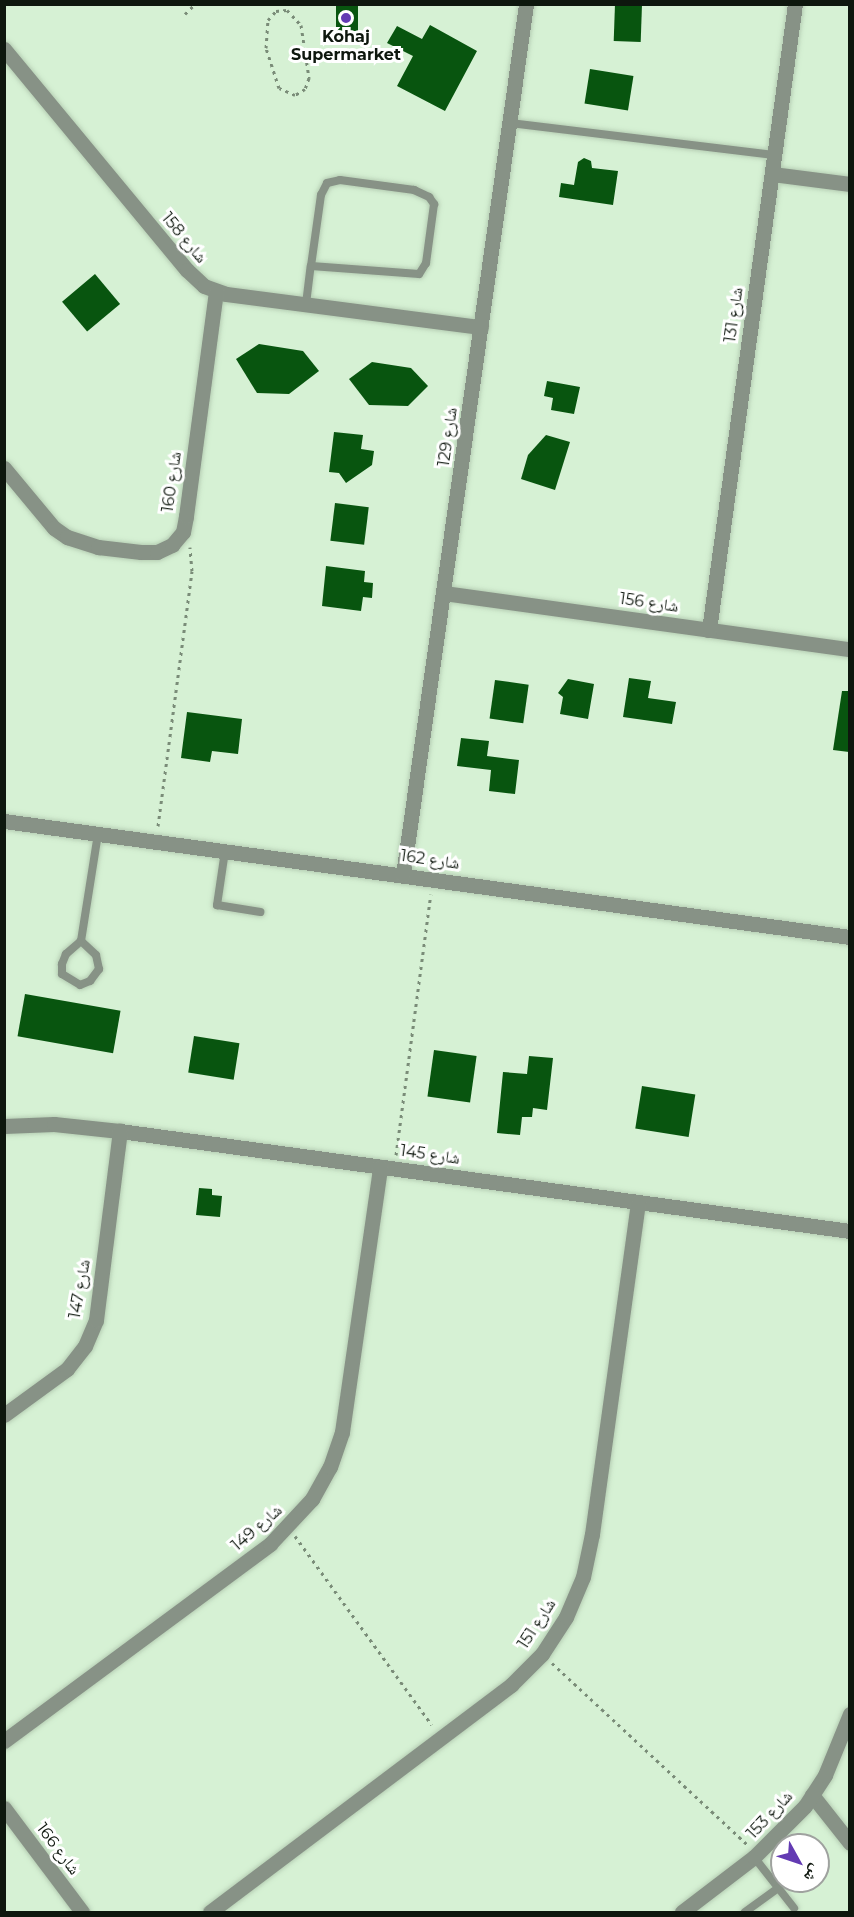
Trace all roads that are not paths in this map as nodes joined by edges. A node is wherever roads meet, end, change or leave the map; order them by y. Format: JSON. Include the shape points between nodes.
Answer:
{"nodes":[{"id":1,"x":526,"y":4,"type":"edge"},
{"id":2,"x":795,"y":4,"type":"edge"},
{"id":3,"x":4,"y":50,"type":"edge"},
{"id":4,"x":510,"y":123,"type":"junction"},
{"id":5,"x":774,"y":155,"type":"junction"},
{"id":6,"x":772,"y":174,"type":"junction"},
{"id":7,"x":849,"y":184,"type":"edge"},
{"id":8,"x":311,"y":266,"type":"junction"},
{"id":9,"x":216,"y":291,"type":"junction"},
{"id":10,"x":306,"y":304,"type":"junction"},
{"id":11,"x":482,"y":327,"type":"junction"},
{"id":12,"x":4,"y":468,"type":"edge"},
{"id":13,"x":444,"y":593,"type":"junction"},
{"id":14,"x":709,"y":630,"type":"junction"},
{"id":15,"x":849,"y":649,"type":"edge"},
{"id":16,"x":4,"y":821,"type":"edge"},
{"id":17,"x":98,"y":834,"type":"junction"},
{"id":18,"x":225,"y":851,"type":"junction"},
{"id":19,"x":403,"y":875,"type":"junction"},
{"id":20,"x":260,"y":912,"type":"dead end"},
{"id":21,"x":849,"y":937,"type":"edge"},
{"id":22,"x":81,"y":941,"type":"junction"},
{"id":23,"x":4,"y":1126,"type":"edge"},
{"id":24,"x":120,"y":1131,"type":"junction"},
{"id":25,"x":387,"y":1168,"type":"junction"},
{"id":26,"x":638,"y":1202,"type":"junction"},
{"id":27,"x":849,"y":1231,"type":"edge"},
{"id":28,"x":4,"y":1415,"type":"edge"},
{"id":29,"x":849,"y":1714,"type":"edge"},
{"id":30,"x":4,"y":1741,"type":"edge"},
{"id":31,"x":812,"y":1795,"type":"junction"},
{"id":32,"x":4,"y":1808,"type":"edge"},
{"id":33,"x":849,"y":1843,"type":"edge"},
{"id":34,"x":755,"y":1856,"type":"junction"},
{"id":35,"x":770,"y":1877,"type":"edge"},
{"id":36,"x":771,"y":1893,"type":"edge"},
{"id":37,"x":782,"y":1893,"type":"edge"},
{"id":38,"x":795,"y":1908,"type":"dead end"},
{"id":39,"x":82,"y":1912,"type":"edge"},
{"id":40,"x":210,"y":1912,"type":"edge"},
{"id":41,"x":682,"y":1912,"type":"edge"},
{"id":42,"x":745,"y":1912,"type":"edge"}],
"edges":[{"from":1,"to":4,"type":"street","name":"شارع 129"},
{"from":2,"to":5,"type":"street","name":"شارع 131"},
{"from":3,"to":9,"type":"street","name":"شارع 158","via":[[186,270]]},
{"from":4,"to":5,"type":"lane"},
{"from":4,"to":11,"type":"street","name":"شارع 129"},
{"from":5,"to":6,"type":"street","name":"شارع 131"},
{"from":6,"to":7,"type":"street"},
{"from":6,"to":14,"type":"street","name":"شارع 131"},
{"from":8,"to":8,"type":"lane","via":[[321,195],[327,183],[340,180],[414,190],[434,204],[426,263],[419,274]]},
{"from":8,"to":10,"type":"lane"},
{"from":9,"to":10,"type":"street","name":"شارع 158"},
{"from":9,"to":12,"type":"street","name":"شارع 160","via":[[183,532],[172,545],[157,552],[82,544],[54,528]]},
{"from":10,"to":11,"type":"street","name":"شارع 158"},
{"from":11,"to":13,"type":"street","name":"شارع 129"},
{"from":13,"to":14,"type":"street","name":"شارع 156"},
{"from":13,"to":19,"type":"street","name":"شارع 129"},
{"from":14,"to":15,"type":"street","name":"شارع 156"},
{"from":16,"to":17,"type":"street","name":"شارع 162"},
{"from":17,"to":18,"type":"street","name":"شارع 162"},
{"from":17,"to":22,"type":"lane"},
{"from":18,"to":19,"type":"street","name":"شارع 162"},
{"from":18,"to":20,"type":"lane","via":[[217,905]]},
{"from":19,"to":21,"type":"street","name":"شارع 162"},
{"from":22,"to":22,"type":"lane","via":[[96,955],[99,969],[90,981],[80,984],[62,974],[62,964],[66,954]]},
{"from":23,"to":24,"type":"street","name":"شارع 145","via":[[54,1124]]},
{"from":24,"to":25,"type":"street","name":"شارع 145"},
{"from":24,"to":28,"type":"street","name":"شارع 147","via":[[96,1320],[85,1346],[67,1369]]},
{"from":25,"to":26,"type":"street","name":"شارع 145"},
{"from":25,"to":30,"type":"street","name":"شارع 149","via":[[342,1432],[321,1483],[289,1528]]},
{"from":26,"to":27,"type":"street","name":"شارع 145"},
{"from":26,"to":40,"type":"street","name":"شارع 151","via":[[592,1534],[583,1577],[566,1617],[542,1654],[511,1685]]},
{"from":29,"to":31,"type":"street","name":"شارع 153","via":[[840,1743]]},
{"from":31,"to":33,"type":"street"},
{"from":31,"to":34,"type":"street","name":"شارع 153","via":[[781,1833]]},
{"from":32,"to":39,"type":"street","name":"شارع 166"},
{"from":34,"to":35,"type":"lane"},
{"from":34,"to":41,"type":"street","name":"شارع 153"},
{"from":36,"to":42,"type":"lane"},
{"from":37,"to":38,"type":"lane"}]}
